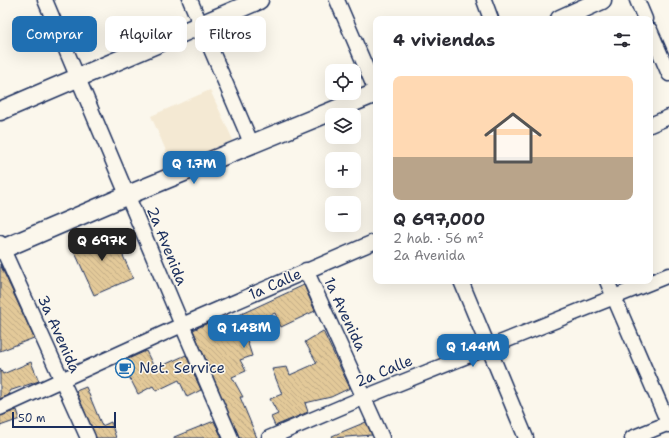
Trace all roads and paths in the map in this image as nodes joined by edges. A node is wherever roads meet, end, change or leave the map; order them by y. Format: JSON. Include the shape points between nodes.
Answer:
{"nodes":[{"id":1,"x":45,"y":0,"type":"edge"},
{"id":2,"x":190,"y":0,"type":"edge"},
{"id":3,"x":258,"y":0,"type":"edge"},
{"id":4,"x":337,"y":0,"type":"edge"},
{"id":5,"x":484,"y":0,"type":"edge"},
{"id":6,"x":602,"y":0,"type":"edge"},
{"id":7,"x":637,"y":0,"type":"edge"},
{"id":8,"x":196,"y":16,"type":"edge"},
{"id":9,"x":221,"y":16,"type":"edge"},
{"id":10,"x":490,"y":16,"type":"edge"},
{"id":11,"x":567,"y":16,"type":"edge"},
{"id":12,"x":645,"y":16,"type":"edge"},
{"id":13,"x":195,"y":27,"type":"edge"},
{"id":14,"x":653,"y":37,"type":"edge"},
{"id":15,"x":212,"y":52,"type":"edge"},
{"id":16,"x":669,"y":74,"type":"edge"},
{"id":17,"x":78,"y":78,"type":"junction"},
{"id":18,"x":373,"y":85,"type":"edge"},
{"id":19,"x":373,"y":93,"type":"edge"},
{"id":20,"x":0,"y":111,"type":"edge"},
{"id":21,"x":669,"y":117,"type":"edge"},
{"id":22,"x":653,"y":124,"type":"edge"},
{"id":23,"x":252,"y":146,"type":"junction"},
{"id":24,"x":128,"y":195,"type":"junction"},
{"id":25,"x":373,"y":242,"type":"edge"},
{"id":26,"x":1,"y":247,"type":"edge"},
{"id":27,"x":306,"y":270,"type":"junction"},
{"id":28,"x":669,"y":275,"type":"edge"},
{"id":29,"x":653,"y":281,"type":"edge"},
{"id":30,"x":462,"y":284,"type":"edge"},
{"id":31,"x":608,"y":284,"type":"edge"},
{"id":32,"x":646,"y":284,"type":"edge"},
{"id":33,"x":614,"y":297,"type":"junction"},
{"id":34,"x":182,"y":325,"type":"junction"},
{"id":35,"x":490,"y":348,"type":"junction"},
{"id":36,"x":61,"y":380,"type":"junction"},
{"id":37,"x":365,"y":397,"type":"junction"},
{"id":38,"x":0,"y":408,"type":"edge"},
{"id":39,"x":669,"y":424,"type":"edge"},
{"id":40,"x":88,"y":438,"type":"edge"},
{"id":41,"x":231,"y":438,"type":"edge"},
{"id":42,"x":268,"y":438,"type":"edge"},
{"id":43,"x":382,"y":438,"type":"edge"},
{"id":44,"x":526,"y":438,"type":"edge"},
{"id":45,"x":632,"y":438,"type":"edge"}],
"edges":[{"from":1,"to":17,"type":"street","name":"2a Avenida"},
{"from":2,"to":8,"type":"street"},
{"from":3,"to":9,"type":"main road"},
{"from":4,"to":18,"type":"street"},
{"from":5,"to":10,"type":"street"},
{"from":6,"to":11,"type":"main road"},
{"from":7,"to":12,"type":"street"},
{"from":13,"to":17,"type":"main road"},
{"from":14,"to":16,"type":"street"},
{"from":15,"to":23,"type":"street"},
{"from":17,"to":20,"type":"main road"},
{"from":17,"to":24,"type":"street","name":"2a Avenida"},
{"from":19,"to":23,"type":"main road"},
{"from":21,"to":22,"type":"street"},
{"from":23,"to":24,"type":"main road"},
{"from":24,"to":26,"type":"main road"},
{"from":24,"to":34,"type":"street","name":"2a Avenida"},
{"from":25,"to":27,"type":"street","name":"1a Calle"},
{"from":26,"to":36,"type":"street","name":"3a Avenida"},
{"from":27,"to":34,"type":"street","name":"1a Calle"},
{"from":27,"to":37,"type":"street","name":"1a Avenida"},
{"from":28,"to":29,"type":"street","name":"2a Calle"},
{"from":30,"to":35,"type":"street"},
{"from":31,"to":33,"type":"street"},
{"from":32,"to":33,"type":"street","name":"2a Calle"},
{"from":33,"to":35,"type":"street","name":"2a Calle"},
{"from":33,"to":39,"type":"street"},
{"from":34,"to":36,"type":"street","name":"1a Calle"},
{"from":34,"to":41,"type":"street","name":"2a Avenida"},
{"from":35,"to":37,"type":"street","name":"2a Calle"},
{"from":35,"to":44,"type":"street"},
{"from":36,"to":38,"type":"street","name":"1a Calle"},
{"from":36,"to":40,"type":"street","name":"3a Avenida"},
{"from":37,"to":42,"type":"street","name":"2a Calle"},
{"from":37,"to":43,"type":"street","name":"1a Avenida"},
{"from":39,"to":45,"type":"street"}]}
